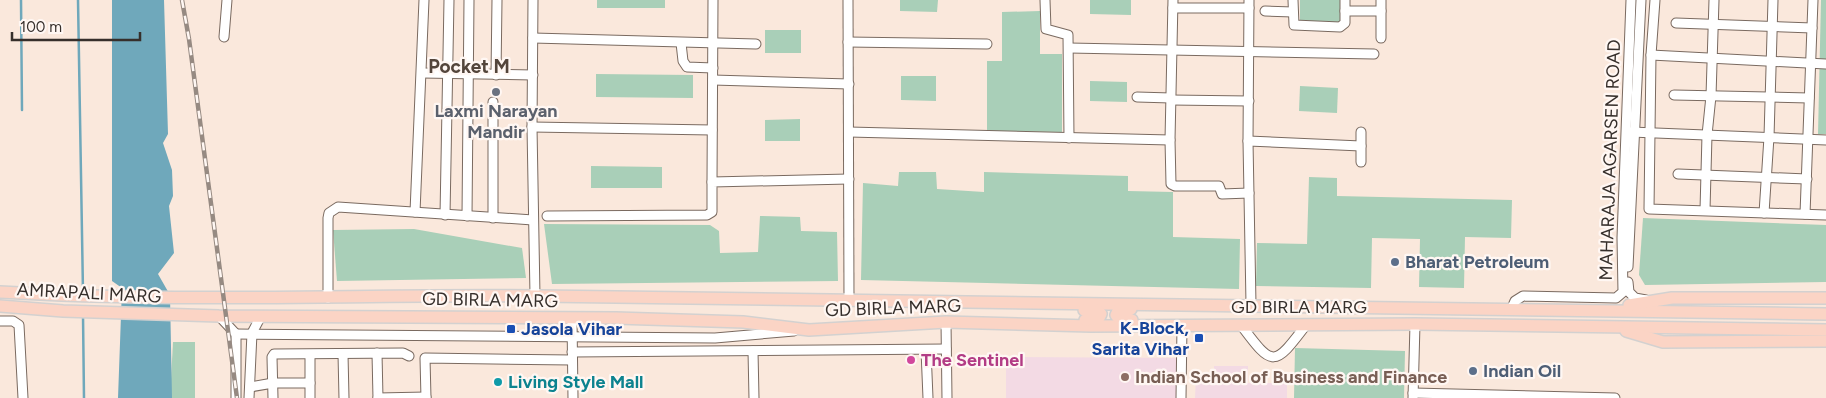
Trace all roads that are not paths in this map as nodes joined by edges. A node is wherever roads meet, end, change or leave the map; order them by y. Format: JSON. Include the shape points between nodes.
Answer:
{"nodes":[{"id":1,"x":227,"y":0,"type":"edge"},
{"id":2,"x":424,"y":0,"type":"edge"},
{"id":3,"x":449,"y":0,"type":"edge"},
{"id":4,"x":469,"y":0,"type":"edge"},
{"id":5,"x":498,"y":0,"type":"edge"},
{"id":6,"x":533,"y":0,"type":"edge"},
{"id":7,"x":713,"y":0,"type":"edge"},
{"id":8,"x":848,"y":0,"type":"edge"},
{"id":9,"x":1045,"y":0,"type":"edge"},
{"id":10,"x":1293,"y":0,"type":"edge"},
{"id":11,"x":1345,"y":0,"type":"edge"},
{"id":12,"x":1381,"y":0,"type":"edge"},
{"id":13,"x":1631,"y":0,"type":"edge"},
{"id":14,"x":1640,"y":0,"type":"edge"},
{"id":15,"x":1655,"y":0,"type":"edge"},
{"id":16,"x":1714,"y":0,"type":"edge"},
{"id":17,"x":1773,"y":0,"type":"edge"},
{"id":18,"x":1813,"y":0,"type":"edge"},
{"id":19,"x":1173,"y":4,"type":"edge"},
{"id":20,"x":1250,"y":4,"type":"edge"},
{"id":21,"x":1265,"y":11,"type":"dead end"},
{"id":22,"x":1346,"y":11,"type":"junction"},
{"id":23,"x":1381,"y":11,"type":"junction"},
{"id":24,"x":1293,"y":12,"type":"junction"},
{"id":25,"x":1676,"y":23,"type":"dead end"},
{"id":26,"x":1712,"y":24,"type":"junction"},
{"id":27,"x":1771,"y":25,"type":"junction"},
{"id":28,"x":1812,"y":28,"type":"junction"},
{"id":29,"x":224,"y":38,"type":"dead end"},
{"id":30,"x":533,"y":38,"type":"junction"},
{"id":31,"x":1381,"y":38,"type":"dead end"},
{"id":32,"x":848,"y":42,"type":"junction"},
{"id":33,"x":681,"y":43,"type":"junction"},
{"id":34,"x":713,"y":44,"type":"junction"},
{"id":35,"x":756,"y":44,"type":"dead end"},
{"id":36,"x":988,"y":44,"type":"dead end"},
{"id":37,"x":1068,"y":48,"type":"junction"},
{"id":38,"x":1173,"y":50,"type":"junction"},
{"id":39,"x":1249,"y":50,"type":"junction"},
{"id":40,"x":1374,"y":54,"type":"dead end"},
{"id":41,"x":1651,"y":55,"type":"junction"},
{"id":42,"x":1713,"y":58,"type":"junction"},
{"id":43,"x":1770,"y":61,"type":"junction"},
{"id":44,"x":1811,"y":63,"type":"junction"},
{"id":45,"x":1826,"y":64,"type":"edge"},
{"id":46,"x":713,"y":68,"type":"junction"},
{"id":47,"x":422,"y":73,"type":"junction"},
{"id":48,"x":448,"y":73,"type":"junction"},
{"id":49,"x":469,"y":74,"type":"junction"},
{"id":50,"x":496,"y":75,"type":"junction"},
{"id":51,"x":533,"y":75,"type":"junction"},
{"id":52,"x":713,"y":80,"type":"junction"},
{"id":53,"x":849,"y":84,"type":"junction"},
{"id":54,"x":1674,"y":95,"type":"dead end"},
{"id":55,"x":1711,"y":96,"type":"junction"},
{"id":56,"x":1137,"y":97,"type":"dead end"},
{"id":57,"x":1769,"y":98,"type":"junction"},
{"id":58,"x":1809,"y":98,"type":"junction"},
{"id":59,"x":1171,"y":99,"type":"junction"},
{"id":60,"x":1249,"y":101,"type":"junction"},
{"id":61,"x":493,"y":102,"type":"dead end"},
{"id":62,"x":532,"y":126,"type":"junction"},
{"id":63,"x":712,"y":130,"type":"junction"},
{"id":64,"x":849,"y":132,"type":"junction"},
{"id":65,"x":1361,"y":132,"type":"dead end"},
{"id":66,"x":1625,"y":132,"type":"junction"},
{"id":67,"x":1636,"y":132,"type":"junction"},
{"id":68,"x":1650,"y":132,"type":"junction"},
{"id":69,"x":1707,"y":135,"type":"junction"},
{"id":70,"x":1769,"y":137,"type":"junction"},
{"id":71,"x":1069,"y":138,"type":"junction"},
{"id":72,"x":1808,"y":139,"type":"junction"},
{"id":73,"x":1170,"y":140,"type":"junction"},
{"id":74,"x":1826,"y":140,"type":"edge"},
{"id":75,"x":1248,"y":141,"type":"junction"},
{"id":76,"x":1361,"y":146,"type":"junction"},
{"id":77,"x":1361,"y":162,"type":"dead end"},
{"id":78,"x":1678,"y":174,"type":"dead end"},
{"id":79,"x":1706,"y":175,"type":"junction"},
{"id":80,"x":1765,"y":177,"type":"junction"},
{"id":81,"x":849,"y":179,"type":"junction"},
{"id":82,"x":1806,"y":179,"type":"junction"},
{"id":83,"x":712,"y":182,"type":"junction"},
{"id":84,"x":1249,"y":193,"type":"junction"},
{"id":85,"x":1627,"y":209,"type":"junction"},
{"id":86,"x":1649,"y":209,"type":"junction"},
{"id":87,"x":1705,"y":210,"type":"junction"},
{"id":88,"x":415,"y":212,"type":"junction"},
{"id":89,"x":1764,"y":213,"type":"junction"},
{"id":90,"x":1805,"y":214,"type":"junction"},
{"id":91,"x":445,"y":215,"type":"junction"},
{"id":92,"x":1826,"y":215,"type":"edge"},
{"id":93,"x":467,"y":216,"type":"junction"},
{"id":94,"x":547,"y":216,"type":"dead end"},
{"id":95,"x":493,"y":218,"type":"junction"},
{"id":96,"x":533,"y":220,"type":"junction"},
{"id":97,"x":0,"y":292,"type":"edge"},
{"id":98,"x":536,"y":296,"type":"junction"},
{"id":99,"x":328,"y":298,"type":"junction"},
{"id":100,"x":1826,"y":298,"type":"edge"},
{"id":101,"x":175,"y":299,"type":"joint"},
{"id":102,"x":849,"y":301,"type":"junction"},
{"id":103,"x":1651,"y":301,"type":"junction"},
{"id":104,"x":1041,"y":303,"type":"junction"},
{"id":105,"x":1164,"y":304,"type":"junction"},
{"id":106,"x":1251,"y":304,"type":"junction"},
{"id":107,"x":0,"y":306,"type":"edge"},
{"id":108,"x":12,"y":307,"type":"junction"},
{"id":109,"x":1512,"y":308,"type":"junction"},
{"id":110,"x":1607,"y":310,"type":"junction"},
{"id":111,"x":177,"y":314,"type":"joint"},
{"id":112,"x":1826,"y":314,"type":"edge"},
{"id":113,"x":219,"y":316,"type":"junction"},
{"id":114,"x":261,"y":316,"type":"junction"},
{"id":115,"x":572,"y":319,"type":"junction"},
{"id":116,"x":0,"y":321,"type":"edge"},
{"id":117,"x":13,"y":321,"type":"junction"},
{"id":118,"x":946,"y":322,"type":"junction"},
{"id":119,"x":1414,"y":324,"type":"junction"},
{"id":120,"x":1054,"y":325,"type":"junction"},
{"id":121,"x":1182,"y":325,"type":"junction"},
{"id":122,"x":1241,"y":325,"type":"junction"},
{"id":123,"x":1306,"y":325,"type":"junction"},
{"id":124,"x":1165,"y":326,"type":"junction"},
{"id":125,"x":1612,"y":327,"type":"junction"},
{"id":126,"x":809,"y":330,"type":"junction"},
{"id":127,"x":1826,"y":330,"type":"edge"},
{"id":128,"x":252,"y":333,"type":"junction"},
{"id":129,"x":236,"y":334,"type":"junction"},
{"id":130,"x":572,"y":336,"type":"junction"},
{"id":131,"x":1826,"y":342,"type":"edge"},
{"id":132,"x":946,"y":349,"type":"junction"},
{"id":133,"x":926,"y":350,"type":"junction"},
{"id":134,"x":752,"y":351,"type":"junction"},
{"id":135,"x":377,"y":353,"type":"junction"},
{"id":136,"x":343,"y":354,"type":"junction"},
{"id":137,"x":310,"y":355,"type":"junction"},
{"id":138,"x":409,"y":356,"type":"dead end"},
{"id":139,"x":572,"y":356,"type":"junction"},
{"id":140,"x":310,"y":383,"type":"junction"},
{"id":141,"x":273,"y":384,"type":"junction"},
{"id":142,"x":250,"y":387,"type":"junction"},
{"id":143,"x":1413,"y":396,"type":"edge"},
{"id":144,"x":426,"y":397,"type":"edge"},
{"id":145,"x":23,"y":398,"type":"edge"},
{"id":146,"x":236,"y":398,"type":"edge"},
{"id":147,"x":249,"y":398,"type":"edge"},
{"id":148,"x":273,"y":398,"type":"edge"},
{"id":149,"x":310,"y":398,"type":"edge"},
{"id":150,"x":344,"y":398,"type":"edge"},
{"id":151,"x":378,"y":398,"type":"edge"},
{"id":152,"x":573,"y":398,"type":"edge"},
{"id":153,"x":754,"y":398,"type":"edge"},
{"id":154,"x":928,"y":398,"type":"edge"},
{"id":155,"x":946,"y":398,"type":"edge"},
{"id":156,"x":1182,"y":398,"type":"edge"},
{"id":157,"x":1615,"y":398,"type":"edge"}],
"edges":[{"from":1,"to":29,"type":"street"},
{"from":2,"to":47,"type":"street"},
{"from":3,"to":48,"type":"street"},
{"from":4,"to":49,"type":"street"},
{"from":5,"to":50,"type":"street"},
{"from":6,"to":30,"type":"street"},
{"from":7,"to":34,"type":"street"},
{"from":8,"to":32,"type":"street"},
{"from":9,"to":37,"type":"street","via":[[1046,29],[1068,35]]},
{"from":10,"to":24,"type":"street"},
{"from":11,"to":22,"type":"street"},
{"from":12,"to":23,"type":"street"},
{"from":13,"to":66,"type":"street","name":"MAHARAJA AGARSEN ROAD"},
{"from":14,"to":67,"type":"street","name":"MAHARAJA AGARSEN ROAD"},
{"from":15,"to":41,"type":"street"},
{"from":16,"to":26,"type":"street"},
{"from":17,"to":27,"type":"street"},
{"from":18,"to":28,"type":"street"},
{"from":19,"to":20,"type":"street"},
{"from":19,"to":38,"type":"street"},
{"from":20,"to":39,"type":"street"},
{"from":21,"to":24,"type":"street"},
{"from":22,"to":23,"type":"street"},
{"from":22,"to":24,"type":"street","via":[[1345,23],[1340,27],[1296,26],[1293,24]]},
{"from":23,"to":31,"type":"street"},
{"from":25,"to":26,"type":"street"},
{"from":26,"to":27,"type":"street"},
{"from":26,"to":42,"type":"street"},
{"from":27,"to":28,"type":"street"},
{"from":27,"to":43,"type":"street"},
{"from":28,"to":44,"type":"street"},
{"from":30,"to":33,"type":"street"},
{"from":30,"to":51,"type":"street"},
{"from":32,"to":36,"type":"street"},
{"from":32,"to":53,"type":"street"},
{"from":33,"to":34,"type":"street"},
{"from":33,"to":46,"type":"street","via":[[687,67]]},
{"from":34,"to":35,"type":"street"},
{"from":34,"to":46,"type":"street"},
{"from":37,"to":38,"type":"street"},
{"from":37,"to":71,"type":"street"},
{"from":38,"to":39,"type":"street"},
{"from":38,"to":59,"type":"street"},
{"from":39,"to":40,"type":"street"},
{"from":39,"to":60,"type":"street"},
{"from":41,"to":42,"type":"street"},
{"from":41,"to":68,"type":"street"},
{"from":42,"to":43,"type":"street"},
{"from":42,"to":55,"type":"street"},
{"from":43,"to":44,"type":"street"},
{"from":43,"to":57,"type":"street"},
{"from":44,"to":45,"type":"street"},
{"from":44,"to":58,"type":"street"},
{"from":46,"to":52,"type":"street"},
{"from":47,"to":48,"type":"street"},
{"from":47,"to":88,"type":"street"},
{"from":48,"to":49,"type":"street"},
{"from":48,"to":91,"type":"street"},
{"from":49,"to":50,"type":"street"},
{"from":49,"to":93,"type":"street"},
{"from":50,"to":51,"type":"street"},
{"from":51,"to":62,"type":"street"},
{"from":52,"to":53,"type":"street"},
{"from":52,"to":63,"type":"street"},
{"from":53,"to":64,"type":"street"},
{"from":54,"to":55,"type":"street"},
{"from":55,"to":57,"type":"street"},
{"from":55,"to":69,"type":"street"},
{"from":56,"to":59,"type":"street"},
{"from":57,"to":58,"type":"street"},
{"from":57,"to":70,"type":"street"},
{"from":58,"to":72,"type":"street"},
{"from":59,"to":60,"type":"street"},
{"from":59,"to":73,"type":"street"},
{"from":60,"to":75,"type":"street"},
{"from":61,"to":95,"type":"street"},
{"from":62,"to":63,"type":"street"},
{"from":62,"to":96,"type":"street"},
{"from":63,"to":83,"type":"street"},
{"from":64,"to":71,"type":"street"},
{"from":64,"to":81,"type":"street"},
{"from":65,"to":76,"type":"street"},
{"from":66,"to":67,"type":"street"},
{"from":66,"to":85,"type":"street","name":"MAHARAJA AGARSEN ROAD"},
{"from":67,"to":68,"type":"street"},
{"from":67,"to":85,"type":"street","name":"MAHARAJA AGARSEN ROAD"},
{"from":68,"to":69,"type":"street"},
{"from":68,"to":86,"type":"street"},
{"from":69,"to":70,"type":"street"},
{"from":69,"to":79,"type":"street"},
{"from":70,"to":72,"type":"street"},
{"from":70,"to":80,"type":"street"},
{"from":71,"to":73,"type":"street"},
{"from":72,"to":74,"type":"street"},
{"from":72,"to":82,"type":"street"},
{"from":73,"to":84,"type":"street","via":[[1173,185],[1219,186],[1222,194]]},
{"from":75,"to":76,"type":"street"},
{"from":75,"to":84,"type":"street"},
{"from":76,"to":77,"type":"street"},
{"from":78,"to":79,"type":"street"},
{"from":79,"to":80,"type":"street"},
{"from":79,"to":87,"type":"street"},
{"from":80,"to":82,"type":"street"},
{"from":80,"to":89,"type":"street"},
{"from":81,"to":83,"type":"street"},
{"from":81,"to":102,"type":"street"},
{"from":82,"to":90,"type":"street"},
{"from":83,"to":94,"type":"street","via":[[712,212],[708,215]]},
{"from":84,"to":106,"type":"street"},
{"from":85,"to":86,"type":"street"},
{"from":85,"to":103,"type":"street","name":"MAHARAJA AGARSEN ROAD","via":[[1629,292],[1635,298]]},
{"from":85,"to":109,"type":"street","name":"MAHARAJA AGARSEN ROAD","via":[[1623,292],[1620,296],[1523,296],[1515,301]]},
{"from":86,"to":87,"type":"street"},
{"from":87,"to":89,"type":"street"},
{"from":88,"to":91,"type":"street"},
{"from":88,"to":99,"type":"street","via":[[332,209],[328,218]]},
{"from":89,"to":90,"type":"street"},
{"from":90,"to":92,"type":"street"},
{"from":91,"to":93,"type":"street"},
{"from":93,"to":95,"type":"street"},
{"from":95,"to":96,"type":"street"},
{"from":96,"to":98,"type":"street"},
{"from":97,"to":101,"type":"main road","name":"AMRAPALI MARG"},
{"from":98,"to":99,"type":"main road","name":"GD BIRLA MARG"},
{"from":98,"to":102,"type":"main road","name":"GD BIRLA MARG"},
{"from":99,"to":101,"type":"main road","name":"GD BIRLA MARG"},
{"from":100,"to":103,"type":"main road","via":[[1672,298]]},
{"from":102,"to":104,"type":"main road","name":"GD BIRLA MARG"},
{"from":103,"to":110,"type":"main road"},
{"from":104,"to":105,"type":"main road","name":"GD BIRLA MARG"},
{"from":104,"to":120,"type":"main road","via":[[1059,310],[1097,310],[1101,314],[1096,319],[1063,320]]},
{"from":105,"to":106,"type":"main road","name":"GD BIRLA MARG"},
{"from":105,"to":124,"type":"main road","via":[[1153,308],[1119,309],[1116,315],[1120,320],[1156,322]]},
{"from":106,"to":109,"type":"main road","name":"GD BIRLA MARG"},
{"from":107,"to":108,"type":"main road","name":"AMRAPALI MARG"},
{"from":108,"to":111,"type":"main road","name":"AMRAPALI MARG"},
{"from":108,"to":117,"type":"street"},
{"from":109,"to":110,"type":"main road","name":"GD BIRLA MARG"},
{"from":110,"to":112,"type":"main road"},
{"from":111,"to":113,"type":"main road","name":"GD BIRLA MARG"},
{"from":113,"to":114,"type":"main road","name":"GD BIRLA MARG"},
{"from":113,"to":129,"type":"street"},
{"from":114,"to":115,"type":"main road","name":"GD BIRLA MARG"},
{"from":114,"to":128,"type":"street"},
{"from":115,"to":126,"type":"main road","name":"GD BIRLA MARG","via":[[742,322]]},
{"from":115,"to":130,"type":"street"},
{"from":116,"to":117,"type":"street"},
{"from":117,"to":145,"type":"street","via":[[19,324]]},
{"from":118,"to":120,"type":"main road","name":"GD BIRLA MARG"},
{"from":118,"to":126,"type":"main road","name":"GD BIRLA MARG"},
{"from":118,"to":132,"type":"street"},
{"from":119,"to":123,"type":"main road","name":"GD BIRLA MARG"},
{"from":119,"to":125,"type":"main road","name":"GD BIRLA MARG"},
{"from":119,"to":143,"type":"street"},
{"from":120,"to":124,"type":"main road","name":"GD BIRLA MARG"},
{"from":121,"to":122,"type":"main road","name":"GD BIRLA MARG"},
{"from":121,"to":124,"type":"main road","name":"GD BIRLA MARG"},
{"from":121,"to":156,"type":"street"},
{"from":122,"to":123,"type":"main road","name":"GD BIRLA MARG"},
{"from":122,"to":123,"type":"street","via":[[1264,354],[1272,358],[1282,355]]},
{"from":125,"to":127,"type":"main road","name":"GD BIRLA MARG"},
{"from":125,"to":131,"type":"main road","via":[[1663,342]]},
{"from":126,"to":130,"type":"street","via":[[740,337]]},
{"from":128,"to":129,"type":"street"},
{"from":128,"to":130,"type":"street"},
{"from":128,"to":142,"type":"street"},
{"from":129,"to":146,"type":"street"},
{"from":130,"to":139,"type":"street"},
{"from":132,"to":133,"type":"street"},
{"from":132,"to":155,"type":"street"},
{"from":133,"to":134,"type":"street"},
{"from":133,"to":154,"type":"street"},
{"from":134,"to":139,"type":"street"},
{"from":134,"to":153,"type":"street"},
{"from":135,"to":136,"type":"street"},
{"from":135,"to":138,"type":"street"},
{"from":135,"to":151,"type":"street"},
{"from":136,"to":137,"type":"street"},
{"from":136,"to":150,"type":"street"},
{"from":137,"to":140,"type":"street"},
{"from":137,"to":141,"type":"street","via":[[272,355]]},
{"from":139,"to":144,"type":"street","via":[[425,358]]},
{"from":139,"to":152,"type":"street"},
{"from":140,"to":141,"type":"street"},
{"from":140,"to":149,"type":"street"},
{"from":141,"to":142,"type":"street"},
{"from":141,"to":148,"type":"street"},
{"from":142,"to":147,"type":"street"},
{"from":143,"to":157,"type":"street"},
{"from":144,"to":151,"type":"street"}]}
